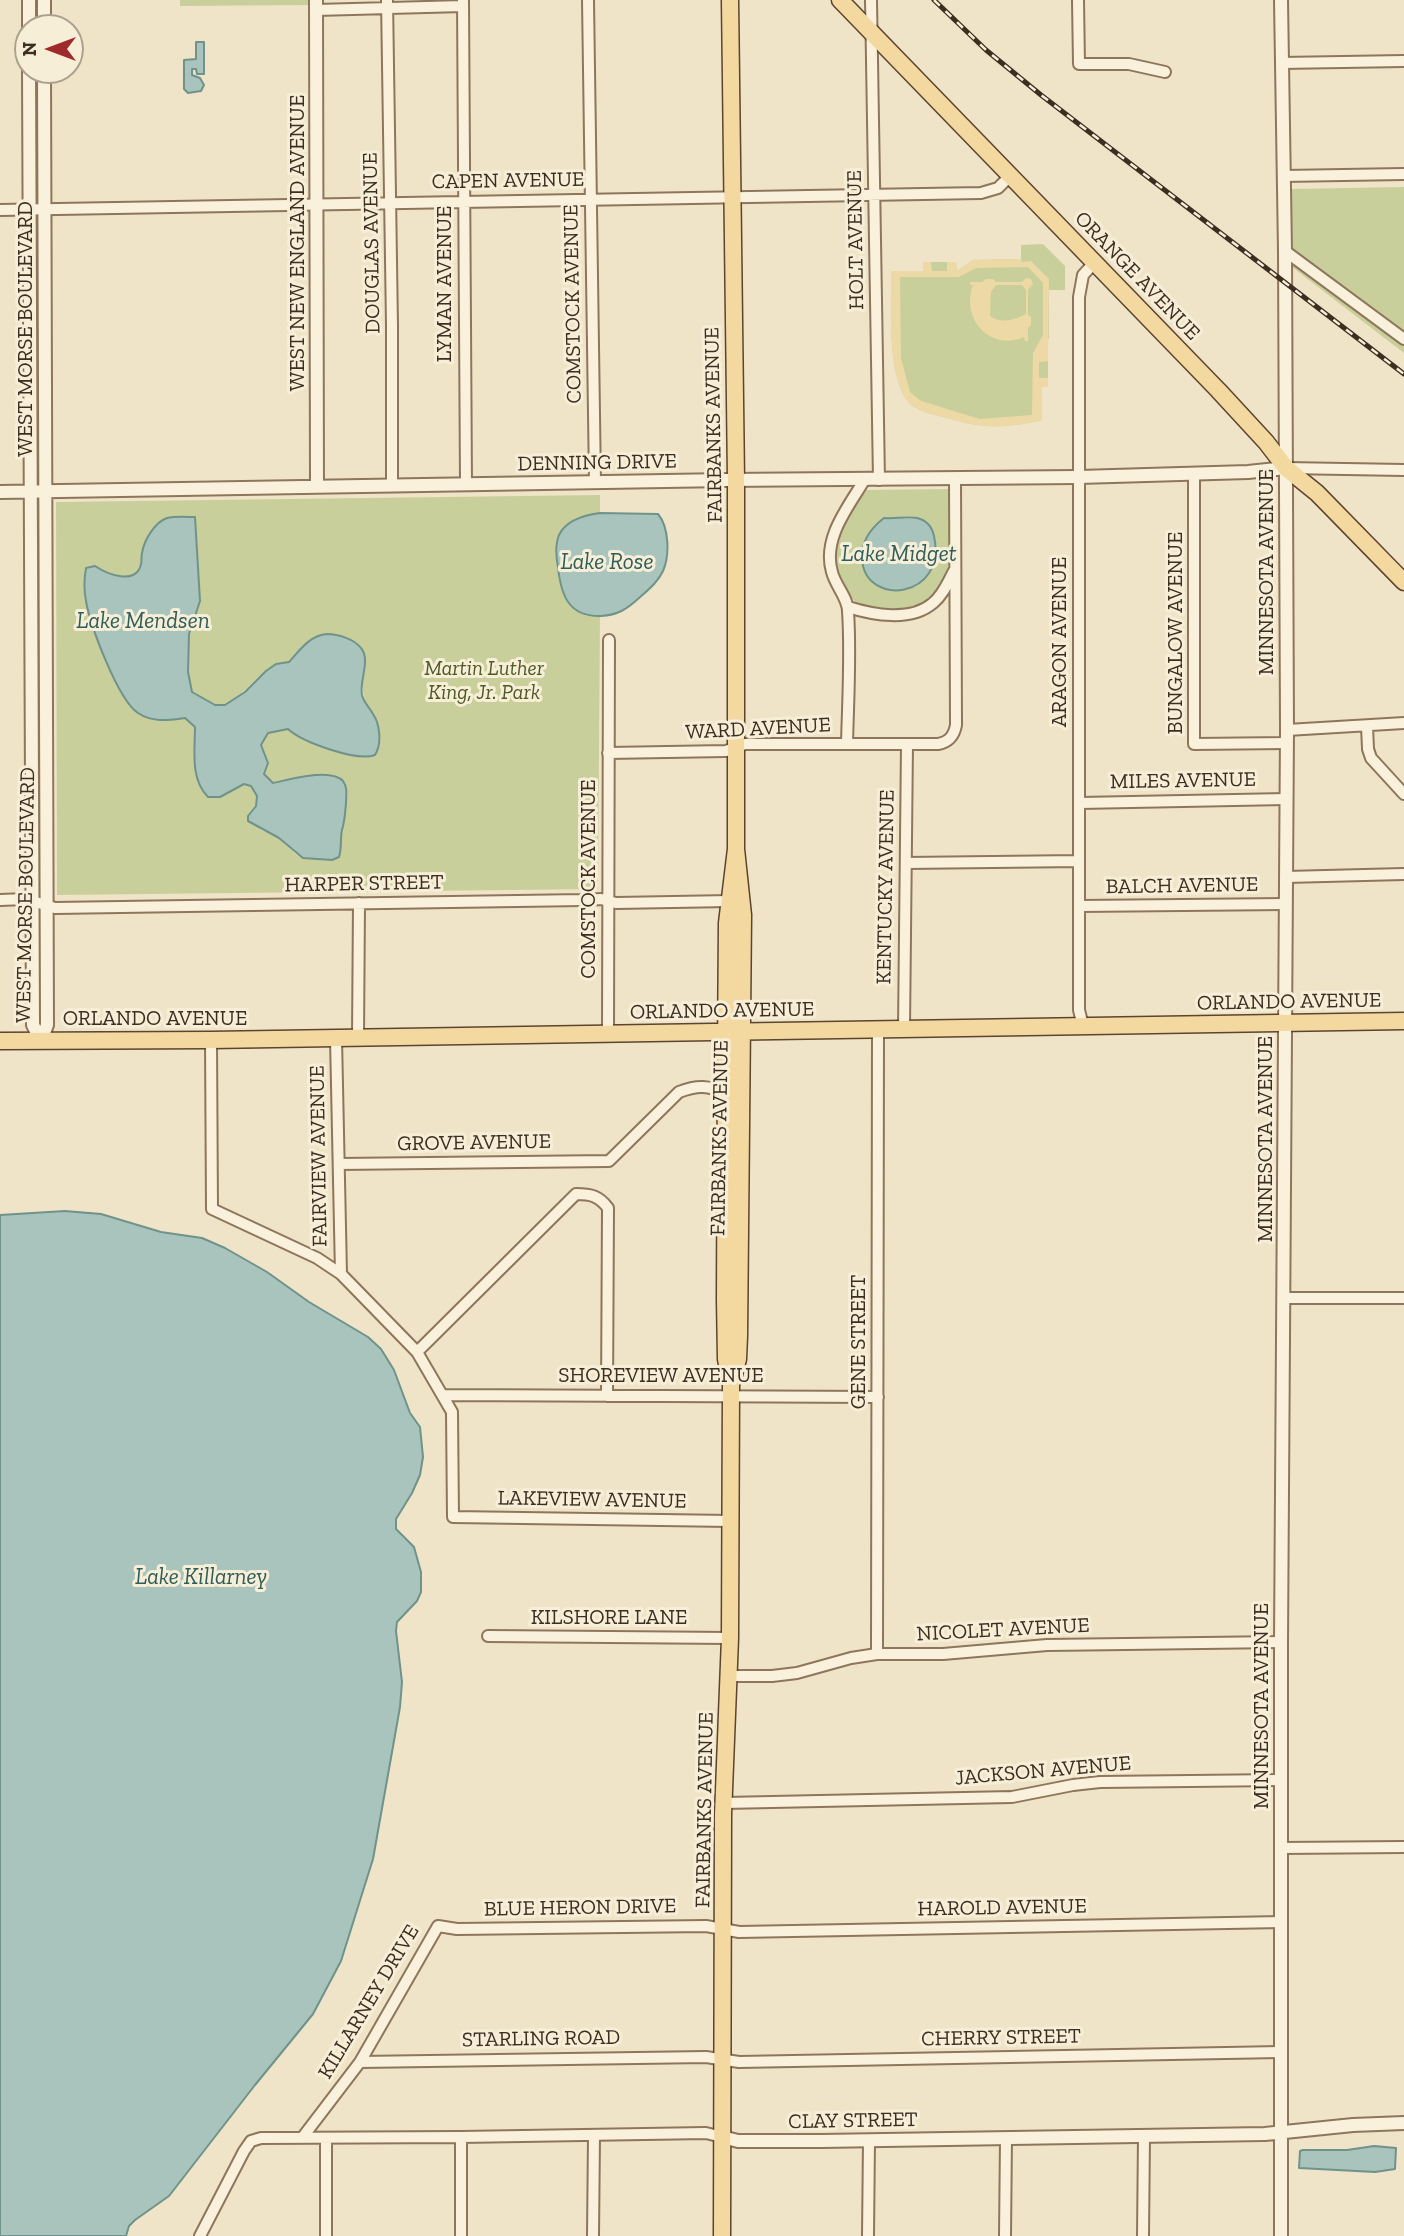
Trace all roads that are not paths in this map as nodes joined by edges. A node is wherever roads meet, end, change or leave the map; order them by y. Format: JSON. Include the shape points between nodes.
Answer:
{"nodes":[{"id":1,"x":588,"y":0,"type":"edge"},
{"id":2,"x":730,"y":0,"type":"edge"},
{"id":3,"x":840,"y":0,"type":"edge"},
{"id":4,"x":871,"y":0,"type":"edge"},
{"id":5,"x":1078,"y":0,"type":"edge"},
{"id":6,"x":1281,"y":0,"type":"edge"},
{"id":7,"x":463,"y":3,"type":"edge"},
{"id":8,"x":387,"y":4,"type":"edge"},
{"id":9,"x":316,"y":5,"type":"edge"},
{"id":10,"x":871,"y":33,"type":"junction"},
{"id":11,"x":1404,"y":61,"type":"edge"},
{"id":12,"x":1281,"y":63,"type":"junction"},
{"id":13,"x":1165,"y":72,"type":"dead end"},
{"id":14,"x":30,"y":84,"type":"edge"},
{"id":15,"x":44,"y":84,"type":"edge"},
{"id":16,"x":1404,"y":174,"type":"edge"},
{"id":17,"x":1010,"y":176,"type":"junction"},
{"id":18,"x":1283,"y":176,"type":"junction"},
{"id":19,"x":874,"y":194,"type":"junction"},
{"id":20,"x":733,"y":197,"type":"junction"},
{"id":21,"x":590,"y":199,"type":"junction"},
{"id":22,"x":464,"y":201,"type":"junction"},
{"id":23,"x":391,"y":202,"type":"junction"},
{"id":24,"x":318,"y":203,"type":"junction"},
{"id":25,"x":30,"y":209,"type":"junction"},
{"id":26,"x":45,"y":209,"type":"junction"},
{"id":27,"x":0,"y":210,"type":"edge"},
{"id":28,"x":1285,"y":251,"type":"junction"},
{"id":29,"x":1094,"y":263,"type":"junction"},
{"id":30,"x":1404,"y":339,"type":"edge"},
{"id":31,"x":1286,"y":468,"type":"junction"},
{"id":32,"x":1404,"y":470,"type":"edge"},
{"id":33,"x":1194,"y":473,"type":"junction"},
{"id":34,"x":1079,"y":477,"type":"junction"},
{"id":35,"x":865,"y":479,"type":"junction"},
{"id":36,"x":955,"y":479,"type":"junction"},
{"id":37,"x":736,"y":480,"type":"junction"},
{"id":38,"x":879,"y":480,"type":"junction"},
{"id":39,"x":595,"y":482,"type":"junction"},
{"id":40,"x":466,"y":484,"type":"junction"},
{"id":41,"x":392,"y":485,"type":"junction"},
{"id":42,"x":317,"y":486,"type":"junction"},
{"id":43,"x":31,"y":491,"type":"junction"},
{"id":44,"x":45,"y":491,"type":"junction"},
{"id":45,"x":0,"y":492,"type":"edge"},
{"id":46,"x":954,"y":570,"type":"junction"},
{"id":47,"x":1404,"y":582,"type":"edge"},
{"id":48,"x":931,"y":605,"type":"junction"},
{"id":49,"x":848,"y":607,"type":"junction"},
{"id":50,"x":955,"y":610,"type":"junction"},
{"id":51,"x":610,"y":640,"type":"dead end"},
{"id":52,"x":31,"y":667,"type":"junction"},
{"id":53,"x":46,"y":667,"type":"junction"},
{"id":54,"x":1404,"y":723,"type":"edge"},
{"id":55,"x":1367,"y":726,"type":"junction"},
{"id":56,"x":1287,"y":737,"type":"junction"},
{"id":57,"x":847,"y":744,"type":"junction"},
{"id":58,"x":907,"y":744,"type":"junction"},
{"id":59,"x":736,"y":748,"type":"junction"},
{"id":60,"x":608,"y":753,"type":"junction"},
{"id":61,"x":1404,"y":794,"type":"edge"},
{"id":62,"x":1286,"y":799,"type":"junction"},
{"id":63,"x":1080,"y":803,"type":"junction"},
{"id":64,"x":736,"y":849,"type":"junction"},
{"id":65,"x":1079,"y":862,"type":"junction"},
{"id":66,"x":906,"y":863,"type":"junction"},
{"id":67,"x":1404,"y":874,"type":"edge"},
{"id":68,"x":1286,"y":877,"type":"junction"},
{"id":69,"x":0,"y":900,"type":"edge"},
{"id":70,"x":32,"y":901,"type":"junction"},
{"id":71,"x":608,"y":901,"type":"junction"},
{"id":72,"x":730,"y":901,"type":"junction"},
{"id":73,"x":359,"y":903,"type":"junction"},
{"id":74,"x":1286,"y":904,"type":"junction"},
{"id":75,"x":47,"y":905,"type":"junction"},
{"id":76,"x":1079,"y":906,"type":"junction"},
{"id":77,"x":1404,"y":1021,"type":"edge"},
{"id":78,"x":1285,"y":1023,"type":"junction"},
{"id":79,"x":1083,"y":1026,"type":"junction"},
{"id":80,"x":904,"y":1029,"type":"junction"},
{"id":81,"x":878,"y":1030,"type":"junction"},
{"id":82,"x":734,"y":1031,"type":"junction"},
{"id":83,"x":608,"y":1034,"type":"junction"},
{"id":84,"x":335,"y":1038,"type":"junction"},
{"id":85,"x":358,"y":1038,"type":"junction"},
{"id":86,"x":211,"y":1040,"type":"junction"},
{"id":87,"x":0,"y":1041,"type":"edge"},
{"id":88,"x":41,"y":1041,"type":"junction"},
{"id":89,"x":726,"y":1094,"type":"junction"},
{"id":90,"x":339,"y":1164,"type":"junction"},
{"id":91,"x":341,"y":1274,"type":"junction"},
{"id":92,"x":1284,"y":1298,"type":"junction"},
{"id":93,"x":1404,"y":1298,"type":"edge"},
{"id":94,"x":417,"y":1352,"type":"junction"},
{"id":95,"x":731,"y":1391,"type":"junction"},
{"id":96,"x":443,"y":1395,"type":"junction"},
{"id":97,"x":607,"y":1396,"type":"junction"},
{"id":98,"x":878,"y":1397,"type":"junction"},
{"id":99,"x":731,"y":1521,"type":"junction"},
{"id":100,"x":488,"y":1636,"type":"dead end"},
{"id":101,"x":730,"y":1638,"type":"junction"},
{"id":102,"x":1281,"y":1642,"type":"junction"},
{"id":103,"x":877,"y":1654,"type":"junction"},
{"id":104,"x":730,"y":1676,"type":"junction"},
{"id":105,"x":1281,"y":1780,"type":"junction"},
{"id":106,"x":724,"y":1803,"type":"junction"},
{"id":107,"x":1404,"y":1847,"type":"edge"},
{"id":108,"x":1282,"y":1848,"type":"junction"},
{"id":109,"x":1282,"y":1922,"type":"junction"},
{"id":110,"x":438,"y":1926,"type":"joint"},
{"id":111,"x":723,"y":1929,"type":"junction"},
{"id":112,"x":1280,"y":2052,"type":"junction"},
{"id":113,"x":723,"y":2059,"type":"junction"},
{"id":114,"x":360,"y":2062,"type":"junction"},
{"id":115,"x":1404,"y":2123,"type":"edge"},
{"id":116,"x":1281,"y":2132,"type":"junction"},
{"id":117,"x":594,"y":2136,"type":"junction"},
{"id":118,"x":1143,"y":2136,"type":"junction"},
{"id":119,"x":461,"y":2137,"type":"junction"},
{"id":120,"x":722,"y":2137,"type":"junction"},
{"id":121,"x":302,"y":2138,"type":"junction"},
{"id":122,"x":1006,"y":2138,"type":"junction"},
{"id":123,"x":326,"y":2139,"type":"junction"},
{"id":124,"x":869,"y":2140,"type":"junction"},
{"id":125,"x":200,"y":2236,"type":"edge"},
{"id":126,"x":326,"y":2236,"type":"edge"},
{"id":127,"x":461,"y":2236,"type":"edge"},
{"id":128,"x":593,"y":2236,"type":"edge"},
{"id":129,"x":722,"y":2236,"type":"edge"},
{"id":130,"x":868,"y":2236,"type":"edge"},
{"id":131,"x":1005,"y":2236,"type":"edge"},
{"id":132,"x":1143,"y":2236,"type":"edge"},
{"id":133,"x":1281,"y":2236,"type":"edge"}],
"edges":[{"from":1,"to":21,"type":"street","name":"COMSTOCK AVENUE"},
{"from":2,"to":20,"type":"main road","name":"FAIRBANKS AVENUE"},
{"from":3,"to":10,"type":"main road","name":"ORANGE AVENUE"},
{"from":4,"to":10,"type":"street","name":"HOLT AVENUE"},
{"from":5,"to":13,"type":"street","via":[[1079,64],[1129,64]]},
{"from":6,"to":12,"type":"street","name":"MINNESOTA AVENUE"},
{"from":7,"to":8,"type":"street"},
{"from":7,"to":22,"type":"street","name":"LYMAN AVENUE"},
{"from":8,"to":9,"type":"street"},
{"from":8,"to":23,"type":"street","name":"DOUGLAS AVENUE"},
{"from":9,"to":24,"type":"street","name":"WEST NEW ENGLAND AVENUE"},
{"from":10,"to":17,"type":"main road","name":"ORANGE AVENUE"},
{"from":10,"to":19,"type":"street","name":"HOLT AVENUE"},
{"from":11,"to":12,"type":"street"},
{"from":12,"to":18,"type":"street","name":"MINNESOTA AVENUE"},
{"from":14,"to":25,"type":"street","name":"WEST MORSE BOULEVARD"},
{"from":15,"to":26,"type":"street","name":"WEST MORSE BOULEVARD"},
{"from":16,"to":18,"type":"street"},
{"from":17,"to":19,"type":"street","name":"CAPEN AVENUE","via":[[988,192]]},
{"from":17,"to":29,"type":"main road","name":"ORANGE AVENUE"},
{"from":18,"to":28,"type":"street","name":"MINNESOTA AVENUE"},
{"from":19,"to":20,"type":"street","name":"CAPEN AVENUE"},
{"from":19,"to":38,"type":"street","name":"HOLT AVENUE"},
{"from":20,"to":21,"type":"street","name":"CAPEN AVENUE"},
{"from":20,"to":37,"type":"main road","name":"FAIRBANKS AVENUE"},
{"from":21,"to":22,"type":"street","name":"CAPEN AVENUE"},
{"from":21,"to":39,"type":"street","name":"COMSTOCK AVENUE"},
{"from":22,"to":23,"type":"street","name":"CAPEN AVENUE"},
{"from":22,"to":40,"type":"street","name":"LYMAN AVENUE"},
{"from":23,"to":24,"type":"street","name":"CAPEN AVENUE"},
{"from":23,"to":41,"type":"street","name":"DOUGLAS AVENUE"},
{"from":24,"to":26,"type":"street","name":"CAPEN AVENUE"},
{"from":24,"to":42,"type":"street","name":"WEST NEW ENGLAND AVENUE"},
{"from":25,"to":26,"type":"street","name":"CAPEN AVENUE"},
{"from":25,"to":27,"type":"street","name":"CAPEN AVENUE"},
{"from":25,"to":43,"type":"street","name":"WEST MORSE BOULEVARD"},
{"from":26,"to":44,"type":"street","name":"WEST MORSE BOULEVARD"},
{"from":28,"to":30,"type":"street"},
{"from":28,"to":31,"type":"street","name":"MINNESOTA AVENUE"},
{"from":29,"to":31,"type":"main road","name":"ORANGE AVENUE","via":[[1218,390]]},
{"from":29,"to":34,"type":"street","name":"ARAGON AVENUE","via":[[1083,275],[1079,289]]},
{"from":31,"to":32,"type":"street","name":"DENNING DRIVE"},
{"from":31,"to":33,"type":"street","name":"DENNING DRIVE"},
{"from":31,"to":47,"type":"main road","name":"ORANGE AVENUE"},
{"from":31,"to":56,"type":"street","name":"MINNESOTA AVENUE"},
{"from":33,"to":34,"type":"street","name":"DENNING DRIVE"},
{"from":33,"to":56,"type":"street","name":"BUNGALOW AVENUE","via":[[1194,744]]},
{"from":34,"to":36,"type":"street","name":"DENNING DRIVE"},
{"from":34,"to":63,"type":"street","name":"ARAGON AVENUE"},
{"from":35,"to":37,"type":"street","name":"DENNING DRIVE"},
{"from":35,"to":38,"type":"street","name":"DENNING DRIVE"},
{"from":35,"to":49,"type":"street","via":[[834,533],[830,553],[830,568]]},
{"from":36,"to":38,"type":"street","name":"DENNING DRIVE"},
{"from":36,"to":46,"type":"street"},
{"from":37,"to":39,"type":"street","name":"DENNING DRIVE"},
{"from":37,"to":59,"type":"main road","name":"FAIRBANKS AVENUE"},
{"from":39,"to":40,"type":"street","name":"DENNING DRIVE"},
{"from":40,"to":41,"type":"street","name":"DENNING DRIVE"},
{"from":41,"to":42,"type":"street","name":"DENNING DRIVE"},
{"from":42,"to":44,"type":"street","name":"DENNING DRIVE"},
{"from":43,"to":44,"type":"street","name":"DENNING DRIVE"},
{"from":43,"to":45,"type":"street","name":"DENNING DRIVE"},
{"from":43,"to":52,"type":"street","name":"WEST MORSE BOULEVARD"},
{"from":44,"to":53,"type":"street","name":"WEST MORSE BOULEVARD"},
{"from":46,"to":48,"type":"street"},
{"from":46,"to":50,"type":"street"},
{"from":48,"to":49,"type":"street","via":[[893,615]]},
{"from":48,"to":50,"type":"street"},
{"from":49,"to":57,"type":"street"},
{"from":50,"to":58,"type":"street","name":"WARD AVENUE","via":[[954,734],[938,744]]},
{"from":51,"to":60,"type":"street","name":"COMSTOCK AVENUE"},
{"from":52,"to":53,"type":"street"},
{"from":52,"to":70,"type":"street","name":"WEST MORSE BOULEVARD"},
{"from":53,"to":75,"type":"street","name":"WEST MORSE BOULEVARD"},
{"from":54,"to":55,"type":"street"},
{"from":55,"to":56,"type":"street"},
{"from":55,"to":61,"type":"street","via":[[1371,758]]},
{"from":56,"to":62,"type":"street","name":"MINNESOTA AVENUE"},
{"from":57,"to":58,"type":"street","name":"WARD AVENUE"},
{"from":57,"to":59,"type":"street","name":"WARD AVENUE","via":[[746,744]]},
{"from":58,"to":66,"type":"street","name":"KENTUCKY AVENUE"},
{"from":59,"to":60,"type":"street","name":"WARD AVENUE"},
{"from":59,"to":64,"type":"main road","name":"FAIRBANKS AVENUE"},
{"from":60,"to":71,"type":"street","name":"COMSTOCK AVENUE"},
{"from":62,"to":63,"type":"street","name":"MILES AVENUE"},
{"from":62,"to":68,"type":"street","name":"MINNESOTA AVENUE"},
{"from":63,"to":65,"type":"street","name":"ARAGON AVENUE"},
{"from":64,"to":72,"type":"main road","name":"FAIRBANKS AVENUE"},
{"from":64,"to":82,"type":"main road","name":"FAIRBANKS AVENUE","via":[[743,915]]},
{"from":65,"to":66,"type":"street"},
{"from":65,"to":76,"type":"street","name":"ARAGON AVENUE"},
{"from":66,"to":80,"type":"street","name":"KENTUCKY AVENUE"},
{"from":67,"to":68,"type":"street","name":"BALCH AVENUE"},
{"from":68,"to":74,"type":"street","name":"MINNESOTA AVENUE"},
{"from":69,"to":70,"type":"street","name":"HARPER STREET"},
{"from":70,"to":75,"type":"street","name":"HARPER STREET"},
{"from":70,"to":88,"type":"street","name":"WEST MORSE BOULEVARD","via":[[33,1025]]},
{"from":71,"to":72,"type":"street","name":"HARPER STREET"},
{"from":71,"to":73,"type":"street","name":"HARPER STREET"},
{"from":71,"to":83,"type":"street","name":"COMSTOCK AVENUE"},
{"from":72,"to":82,"type":"main road","name":"FAIRBANKS AVENUE","via":[[727,923]]},
{"from":73,"to":75,"type":"street","name":"HARPER STREET"},
{"from":73,"to":85,"type":"street"},
{"from":74,"to":76,"type":"street","name":"BALCH AVENUE"},
{"from":74,"to":78,"type":"street","name":"MINNESOTA AVENUE"},
{"from":75,"to":88,"type":"street","name":"WEST MORSE BOULEVARD","via":[[47,1025]]},
{"from":76,"to":79,"type":"street","name":"ARAGON AVENUE"},
{"from":77,"to":78,"type":"main road","name":"ORLANDO AVENUE"},
{"from":78,"to":79,"type":"main road","name":"ORLANDO AVENUE"},
{"from":78,"to":92,"type":"street","name":"MINNESOTA AVENUE"},
{"from":79,"to":80,"type":"main road","name":"ORLANDO AVENUE"},
{"from":80,"to":81,"type":"main road","name":"ORLANDO AVENUE"},
{"from":81,"to":82,"type":"main road","name":"ORLANDO AVENUE"},
{"from":81,"to":98,"type":"street","name":"GENE STREET"},
{"from":82,"to":83,"type":"main road","name":"ORLANDO AVENUE"},
{"from":82,"to":89,"type":"main road","name":"FAIRBANKS AVENUE"},
{"from":82,"to":95,"type":"main road","name":"FAIRBANKS AVENUE","via":[[738,1359]]},
{"from":83,"to":85,"type":"main road","name":"ORLANDO AVENUE"},
{"from":84,"to":85,"type":"main road","name":"ORLANDO AVENUE"},
{"from":84,"to":86,"type":"main road","name":"ORLANDO AVENUE"},
{"from":84,"to":90,"type":"street","name":"FAIRVIEW AVENUE"},
{"from":86,"to":88,"type":"main road","name":"ORLANDO AVENUE"},
{"from":86,"to":91,"type":"street","via":[[212,1209]]},
{"from":87,"to":88,"type":"main road","name":"ORLANDO AVENUE"},
{"from":89,"to":90,"type":"street","name":"GROVE AVENUE","via":[[706,1086],[679,1092],[609,1161]]},
{"from":89,"to":95,"type":"main road","name":"FAIRBANKS AVENUE","via":[[724,1299]]},
{"from":90,"to":91,"type":"street","name":"FAIRVIEW AVENUE"},
{"from":91,"to":94,"type":"street"},
{"from":92,"to":93,"type":"street"},
{"from":92,"to":102,"type":"street","name":"MINNESOTA AVENUE"},
{"from":94,"to":96,"type":"street"},
{"from":94,"to":97,"type":"street","via":[[576,1194],[595,1196],[608,1208]]},
{"from":95,"to":97,"type":"street","name":"SHOREVIEW AVENUE"},
{"from":95,"to":98,"type":"street","name":"SHOREVIEW AVENUE"},
{"from":95,"to":99,"type":"main road","name":"FAIRBANKS AVENUE"},
{"from":96,"to":97,"type":"street","name":"SHOREVIEW AVENUE"},
{"from":96,"to":99,"type":"street","name":"LAKEVIEW AVENUE","via":[[452,1412],[453,1517]]},
{"from":98,"to":103,"type":"street","name":"GENE STREET"},
{"from":99,"to":101,"type":"main road","name":"FAIRBANKS AVENUE"},
{"from":100,"to":101,"type":"street","name":"KILSHORE LANE"},
{"from":101,"to":104,"type":"main road","name":"FAIRBANKS AVENUE"},
{"from":102,"to":103,"type":"street","name":"NICOLET AVENUE","via":[[1047,1645]]},
{"from":102,"to":105,"type":"street","name":"MINNESOTA AVENUE"},
{"from":103,"to":104,"type":"street","name":"NICOLET AVENUE","via":[[797,1674]]},
{"from":104,"to":106,"type":"main road","name":"FAIRBANKS AVENUE"},
{"from":105,"to":106,"type":"street","name":"JACKSON AVENUE","via":[[1100,1782],[1012,1797]]},
{"from":105,"to":108,"type":"street","name":"MINNESOTA AVENUE"},
{"from":106,"to":111,"type":"main road","name":"FAIRBANKS AVENUE"},
{"from":107,"to":108,"type":"street"},
{"from":108,"to":109,"type":"street","name":"MINNESOTA AVENUE"},
{"from":109,"to":111,"type":"street","name":"HAROLD AVENUE"},
{"from":109,"to":112,"type":"street","name":"MINNESOTA AVENUE"},
{"from":110,"to":111,"type":"street","name":"BLUE HERON DRIVE"},
{"from":110,"to":114,"type":"street","name":"KILLARNEY DRIVE"},
{"from":111,"to":113,"type":"main road","name":"FAIRBANKS AVENUE"},
{"from":112,"to":113,"type":"street","name":"CHERRY STREET"},
{"from":112,"to":116,"type":"street","name":"MINNESOTA AVENUE"},
{"from":113,"to":114,"type":"street","name":"STARLING ROAD"},
{"from":113,"to":120,"type":"main road","name":"FAIRBANKS AVENUE"},
{"from":114,"to":121,"type":"street","name":"KILLARNEY DRIVE"},
{"from":115,"to":116,"type":"street","name":"CLAY STREET"},
{"from":116,"to":118,"type":"street","name":"CLAY STREET"},
{"from":116,"to":133,"type":"street","name":"MINNESOTA AVENUE"},
{"from":117,"to":119,"type":"street","name":"CLAY STREET"},
{"from":117,"to":120,"type":"street","name":"CLAY STREET","via":[[706,2133]]},
{"from":117,"to":128,"type":"street"},
{"from":118,"to":122,"type":"street","name":"CLAY STREET"},
{"from":118,"to":132,"type":"street"},
{"from":119,"to":123,"type":"street","name":"CLAY STREET"},
{"from":119,"to":127,"type":"street"},
{"from":120,"to":124,"type":"street","name":"CLAY STREET","via":[[738,2141]]},
{"from":120,"to":129,"type":"main road","name":"FAIRBANKS AVENUE"},
{"from":121,"to":123,"type":"street","name":"CLAY STREET"},
{"from":121,"to":125,"type":"street","via":[[251,2141]]},
{"from":122,"to":124,"type":"street","name":"CLAY STREET"},
{"from":122,"to":131,"type":"street"},
{"from":123,"to":126,"type":"street"},
{"from":124,"to":130,"type":"street"}]}
